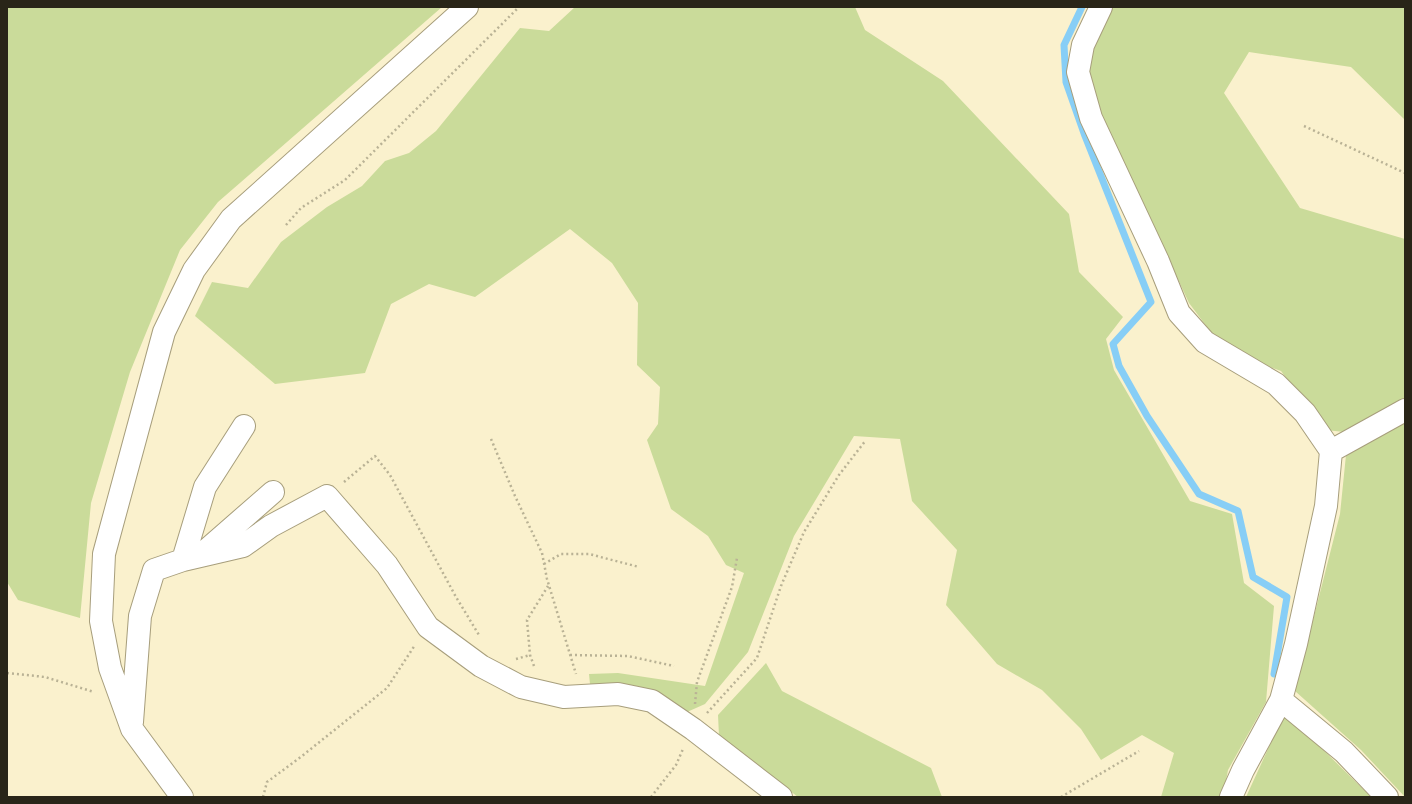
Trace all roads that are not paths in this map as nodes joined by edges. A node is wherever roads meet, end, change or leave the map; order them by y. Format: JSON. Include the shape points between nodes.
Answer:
{"nodes":[{"id":1,"x":467,"y":7,"type":"edge"},
{"id":2,"x":1101,"y":7,"type":"edge"},
{"id":3,"x":1405,"y":410,"type":"edge"},
{"id":4,"x":244,"y":426,"type":"dead end"},
{"id":5,"x":1331,"y":451,"type":"junction"},
{"id":6,"x":273,"y":492,"type":"dead end"},
{"id":7,"x":191,"y":558,"type":"junction"},
{"id":8,"x":1281,"y":700,"type":"junction"},
{"id":9,"x":132,"y":729,"type":"junction"},
{"id":10,"x":182,"y":797,"type":"edge"},
{"id":11,"x":781,"y":797,"type":"edge"},
{"id":12,"x":1231,"y":797,"type":"edge"},
{"id":13,"x":1387,"y":797,"type":"edge"}],
"edges":[{"from":1,"to":9,"type":"street","via":[[231,219],[194,270],[164,332],[104,554],[101,621],[110,668]]},
{"from":2,"to":5,"type":"street","via":[[1084,45],[1078,72],[1091,118],[1179,312],[1205,342],[1276,384],[1305,413]]},
{"from":3,"to":5,"type":"street"},
{"from":4,"to":7,"type":"street","via":[[205,487]]},
{"from":5,"to":8,"type":"street","via":[[1326,506]]},
{"from":6,"to":7,"type":"street"},
{"from":7,"to":9,"type":"street","via":[[154,570],[140,616]]},
{"from":7,"to":11,"type":"street","via":[[243,546],[271,526],[327,496],[387,564],[428,626],[481,666],[521,687],[564,697],[618,694],[652,701],[693,729]]},
{"from":8,"to":12,"type":"street"},
{"from":8,"to":13,"type":"street","via":[[1344,752]]},
{"from":9,"to":10,"type":"street"}]}
